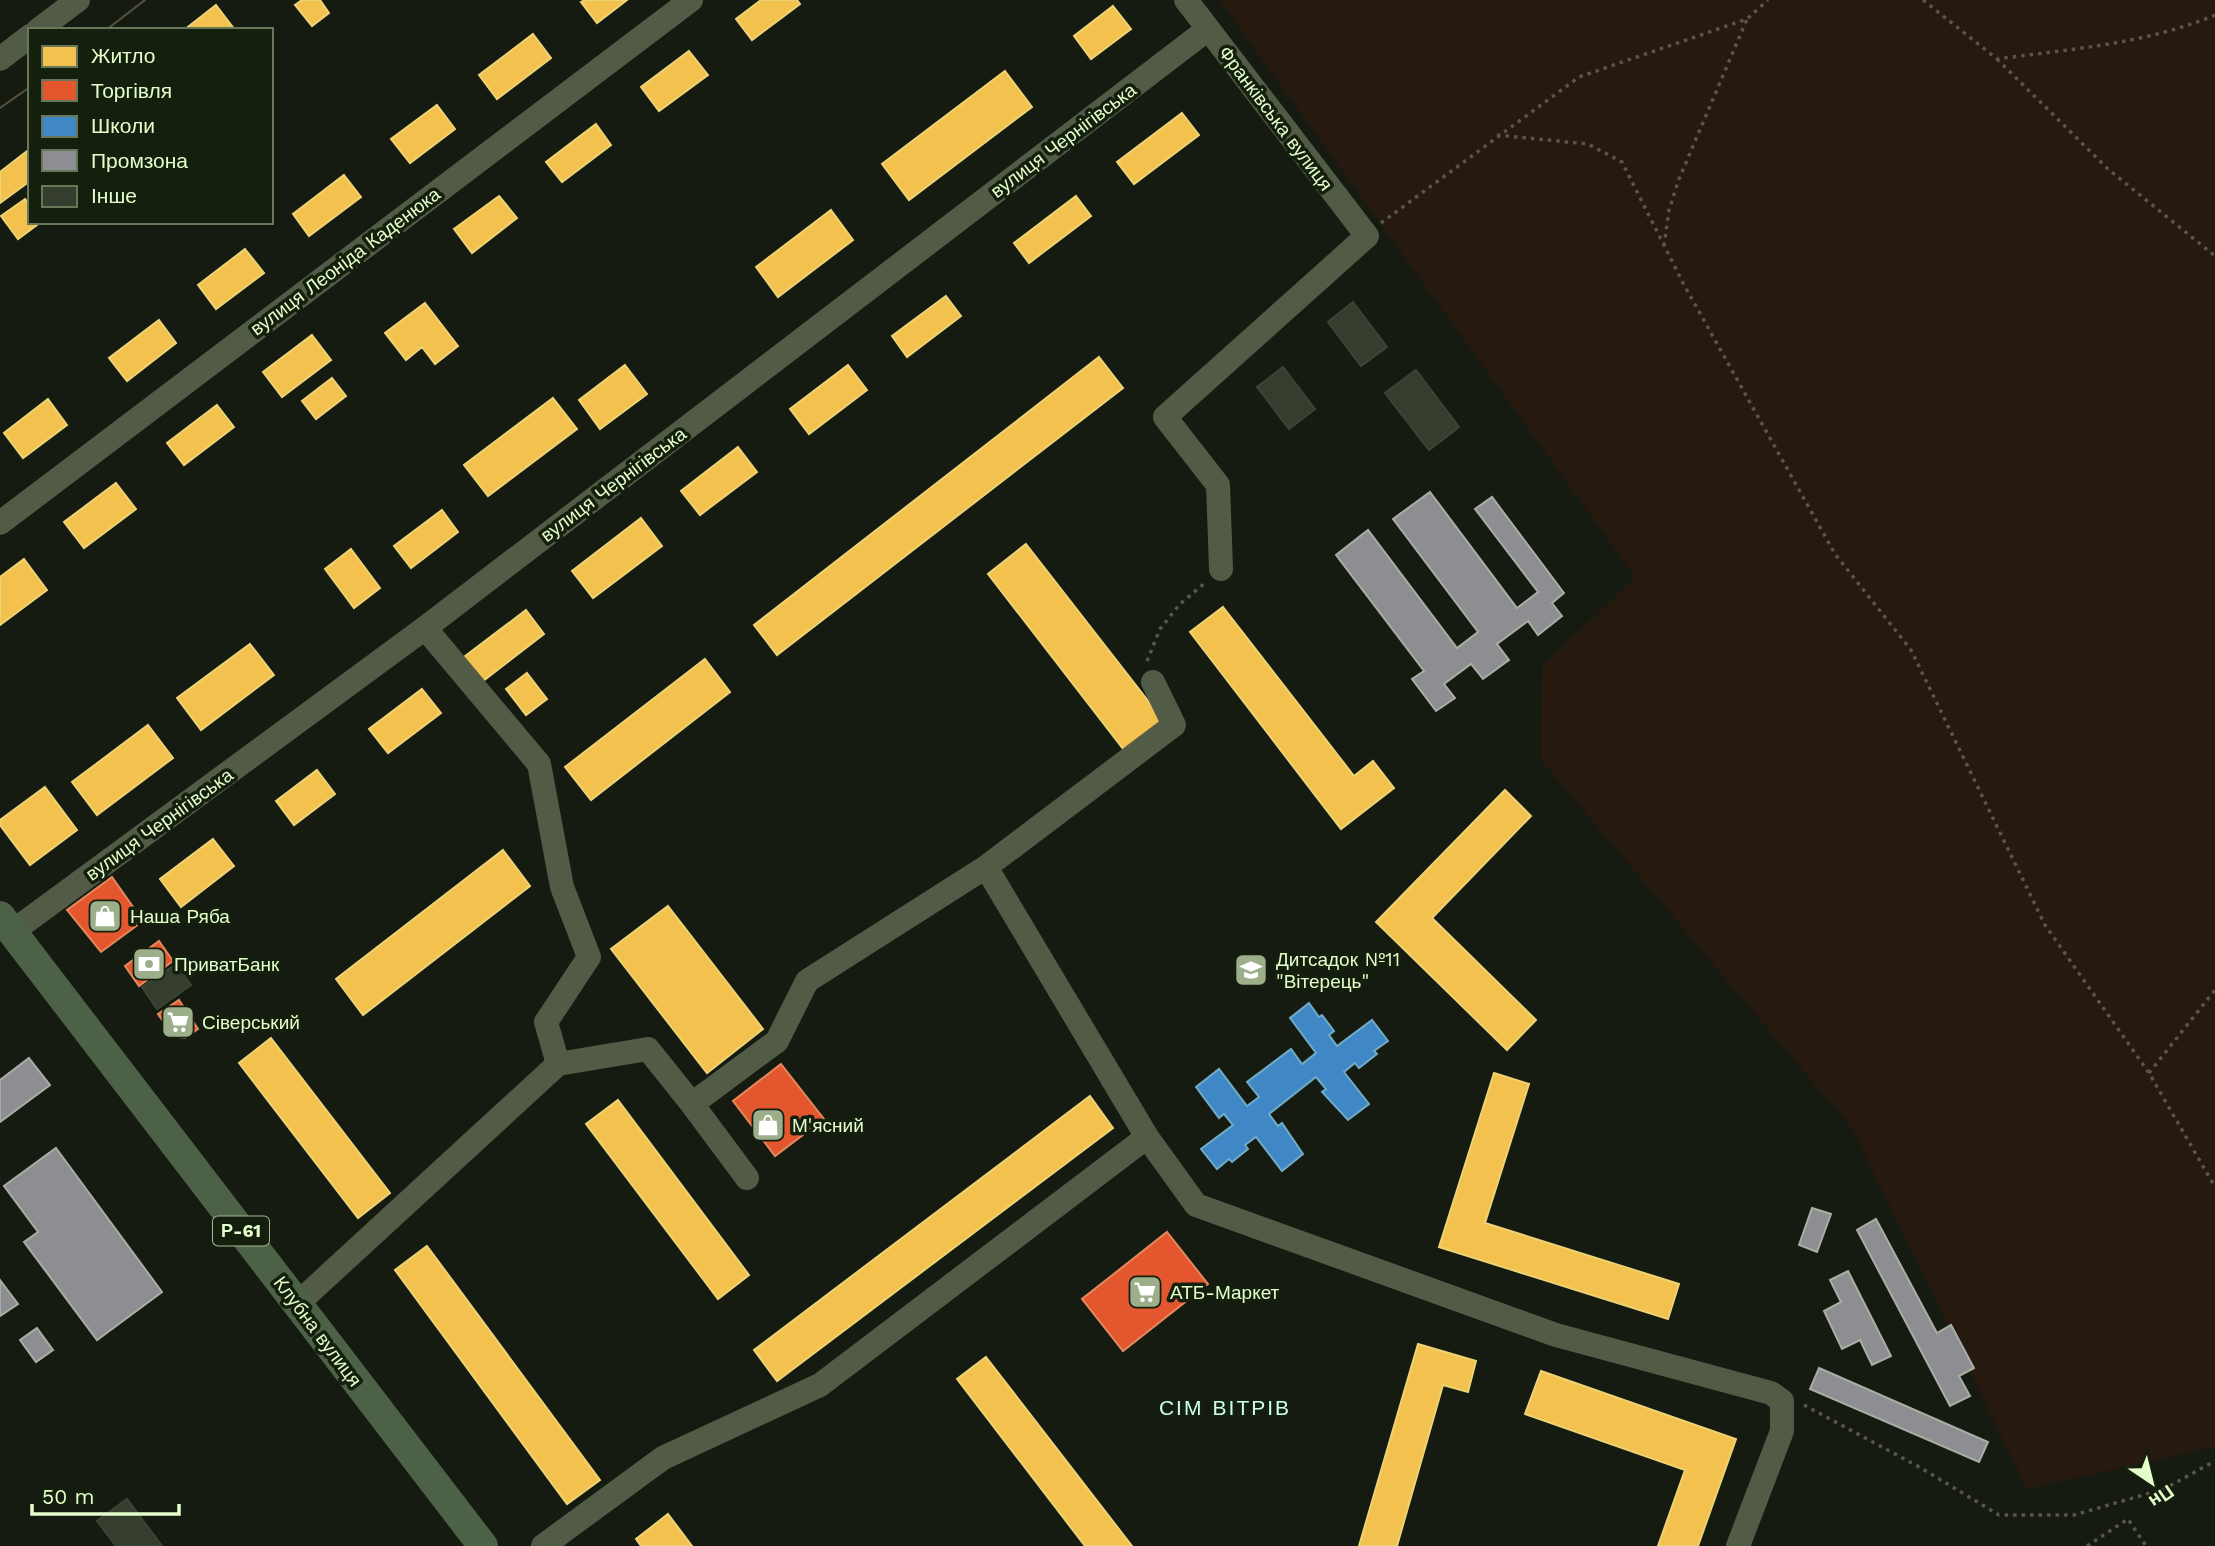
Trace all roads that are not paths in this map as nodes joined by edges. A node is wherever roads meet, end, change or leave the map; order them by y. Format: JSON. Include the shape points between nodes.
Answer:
{"nodes":[{"id":1,"x":78,"y":0,"type":"edge"},
{"id":2,"x":691,"y":0,"type":"edge"},
{"id":3,"x":1186,"y":0,"type":"edge"},
{"id":4,"x":41,"y":28,"type":"edge"},
{"id":5,"x":1208,"y":29,"type":"junction"},
{"id":6,"x":28,"y":38,"type":"edge"},
{"id":7,"x":0,"y":59,"type":"edge"},
{"id":8,"x":0,"y":523,"type":"edge"},
{"id":9,"x":1221,"y":569,"type":"road end"},
{"id":10,"x":425,"y":628,"type":"junction"},
{"id":11,"x":1153,"y":682,"type":"road end"},
{"id":12,"x":986,"y":867,"type":"junction"},
{"id":13,"x":6,"y":924,"type":"edge"},
{"id":14,"x":558,"y":1064,"type":"junction"},
{"id":15,"x":692,"y":1104,"type":"junction"},
{"id":16,"x":1147,"y":1137,"type":"junction"},
{"id":17,"x":747,"y":1178,"type":"dead end"},
{"id":18,"x":297,"y":1304,"type":"junction"},
{"id":19,"x":483,"y":1546,"type":"edge"},
{"id":20,"x":543,"y":1546,"type":"edge"},
{"id":21,"x":1738,"y":1546,"type":"edge"}],
"edges":[{"from":1,"to":4,"type":"street"},
{"from":2,"to":8,"type":"street","name":"вулиця Леоніда Каденюка"},
{"from":3,"to":5,"type":"street","name":"Франківська вулиця"},
{"from":5,"to":9,"type":"street","name":"Франківська вулиця","via":[[1367,236],[1165,417],[1218,485]]},
{"from":5,"to":10,"type":"street","name":"вулиця Чернігівська"},
{"from":6,"to":7,"type":"street"},
{"from":10,"to":13,"type":"street","name":"вулиця Чернігівська"},
{"from":10,"to":14,"type":"street","via":[[540,764],[562,887],[589,957],[546,1022]]},
{"from":11,"to":12,"type":"street","via":[[1174,725]]},
{"from":12,"to":15,"type":"street","via":[[807,981],[777,1041]]},
{"from":12,"to":16,"type":"street"},
{"from":13,"to":18,"type":"main road","name":"Клубна вулиця","number":"Р-61"},
{"from":14,"to":15,"type":"street","via":[[648,1049]]},
{"from":14,"to":18,"type":"street"},
{"from":15,"to":17,"type":"street"},
{"from":16,"to":20,"type":"street","via":[[820,1385],[663,1458]]},
{"from":16,"to":21,"type":"street","via":[[1196,1205],[1556,1335],[1771,1393],[1782,1401],[1782,1432]]},
{"from":18,"to":19,"type":"main road","name":"Клубна вулиця","number":"Р-61"}]}
